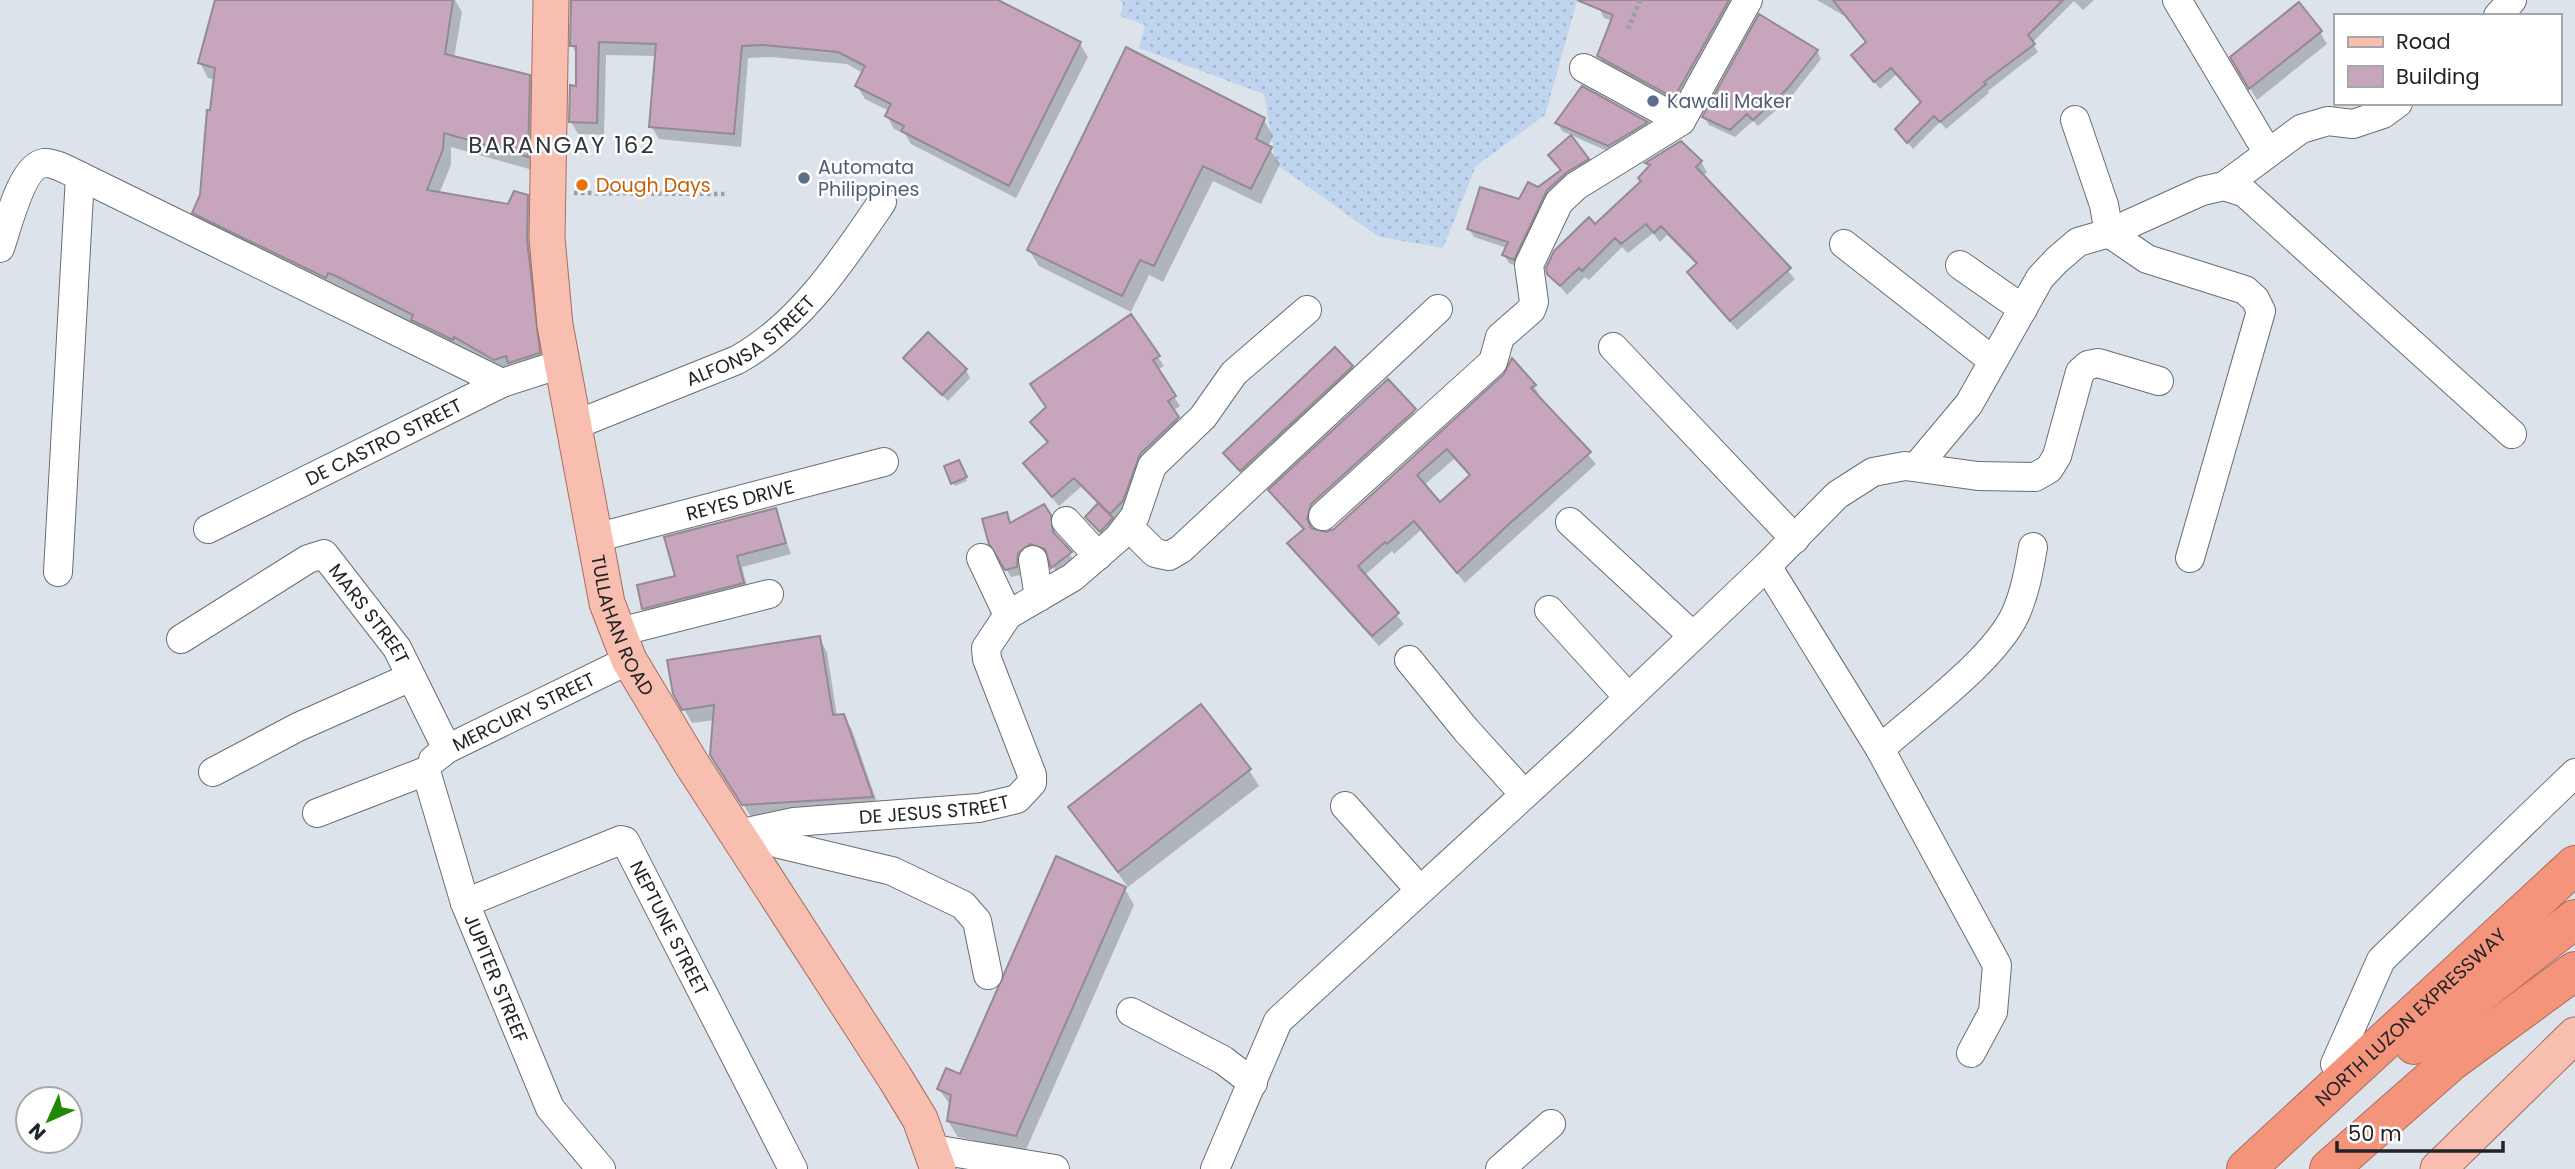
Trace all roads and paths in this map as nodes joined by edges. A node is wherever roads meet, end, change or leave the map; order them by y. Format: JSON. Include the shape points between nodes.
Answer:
{"nodes":[{"id":1,"x":551,"y":0,"type":"edge"},
{"id":2,"x":1640,"y":0,"type":"edge"},
{"id":3,"x":1748,"y":0,"type":"edge"},
{"id":4,"x":2177,"y":0,"type":"edge"},
{"id":5,"x":2512,"y":0,"type":"edge"},
{"id":6,"x":2500,"y":14,"type":"edge"},
{"id":7,"x":1628,"y":29,"type":"dead end"},
{"id":8,"x":1584,"y":68,"type":"dead end"},
{"id":9,"x":2395,"y":105,"type":"edge"},
{"id":10,"x":2075,"y":120,"type":"dead end"},
{"id":11,"x":1681,"y":121,"type":"junction"},
{"id":12,"x":2268,"y":153,"type":"junction"},
{"id":13,"x":80,"y":176,"type":"junction"},
{"id":14,"x":2224,"y":186,"type":"junction"},
{"id":15,"x":548,"y":192,"type":"junction"},
{"id":16,"x":727,"y":194,"type":"dead end"},
{"id":17,"x":882,"y":202,"type":"dead end"},
{"id":18,"x":2109,"y":233,"type":"junction"},
{"id":19,"x":1844,"y":244,"type":"dead end"},
{"id":20,"x":0,"y":248,"type":"edge"},
{"id":21,"x":1960,"y":265,"type":"dead end"},
{"id":22,"x":1438,"y":309,"type":"dead end"},
{"id":23,"x":2023,"y":309,"type":"junction"},
{"id":24,"x":1307,"y":310,"type":"dead end"},
{"id":25,"x":1613,"y":347,"type":"dead end"},
{"id":26,"x":1992,"y":360,"type":"junction"},
{"id":27,"x":561,"y":364,"type":"junction"},
{"id":28,"x":2159,"y":381,"type":"dead end"},
{"id":29,"x":502,"y":383,"type":"junction"},
{"id":30,"x":575,"y":425,"type":"junction"},
{"id":31,"x":2512,"y":434,"type":"dead end"},
{"id":32,"x":884,"y":462,"type":"dead end"},
{"id":33,"x":1917,"y":466,"type":"junction"},
{"id":34,"x":1323,"y":516,"type":"dead end"},
{"id":35,"x":1066,"y":521,"type":"dead end"},
{"id":36,"x":1132,"y":521,"type":"junction"},
{"id":37,"x":1570,"y":522,"type":"dead end"},
{"id":38,"x":208,"y":529,"type":"dead end"},
{"id":39,"x":595,"y":538,"type":"junction"},
{"id":40,"x":1795,"y":539,"type":"junction"},
{"id":41,"x":2033,"y":547,"type":"dead end"},
{"id":42,"x":1098,"y":556,"type":"junction"},
{"id":43,"x":981,"y":558,"type":"dead end"},
{"id":44,"x":2190,"y":558,"type":"dead end"},
{"id":45,"x":1033,"y":560,"type":"dead end"},
{"id":46,"x":1768,"y":566,"type":"junction"},
{"id":47,"x":58,"y":572,"type":"dead end"},
{"id":48,"x":769,"y":594,"type":"dead end"},
{"id":49,"x":1039,"y":597,"type":"junction"},
{"id":50,"x":1549,"y":610,"type":"dead end"},
{"id":51,"x":1008,"y":615,"type":"junction"},
{"id":52,"x":1693,"y":636,"type":"junction"},
{"id":53,"x":181,"y":639,"type":"dead end"},
{"id":54,"x":624,"y":646,"type":"junction"},
{"id":55,"x":1409,"y":660,"type":"dead end"},
{"id":56,"x":411,"y":677,"type":"junction"},
{"id":57,"x":1628,"y":697,"type":"junction"},
{"id":58,"x":447,"y":748,"type":"junction"},
{"id":59,"x":1880,"y":749,"type":"junction"},
{"id":60,"x":426,"y":771,"type":"junction"},
{"id":61,"x":212,"y":772,"type":"dead end"},
{"id":62,"x":2575,"y":772,"type":"edge"},
{"id":63,"x":1524,"y":793,"type":"junction"},
{"id":64,"x":1345,"y":806,"type":"dead end"},
{"id":65,"x":317,"y":813,"type":"dead end"},
{"id":66,"x":750,"y":832,"type":"junction"},
{"id":67,"x":2575,"y":866,"type":"edge"},
{"id":68,"x":1419,"y":889,"type":"junction"},
{"id":69,"x":465,"y":903,"type":"junction"},
{"id":70,"x":2575,"y":919,"type":"edge"},
{"id":71,"x":2575,"y":971,"type":"edge"},
{"id":72,"x":988,"y":975,"type":"dead end"},
{"id":73,"x":1131,"y":1012,"type":"dead end"},
{"id":74,"x":2575,"y":1035,"type":"edge"},
{"id":75,"x":1971,"y":1054,"type":"dead end"},
{"id":76,"x":2335,"y":1064,"type":"dead end"},
{"id":77,"x":1253,"y":1083,"type":"junction"},
{"id":78,"x":1551,"y":1124,"type":"dead end"},
{"id":79,"x":935,"y":1159,"type":"edge"},
{"id":80,"x":601,"y":1169,"type":"edge"},
{"id":81,"x":793,"y":1169,"type":"edge"},
{"id":82,"x":1055,"y":1169,"type":"edge"},
{"id":83,"x":1215,"y":1169,"type":"edge"},
{"id":84,"x":1500,"y":1169,"type":"edge"},
{"id":85,"x":2248,"y":1169,"type":"edge"},
{"id":86,"x":2329,"y":1169,"type":"edge"},
{"id":87,"x":2438,"y":1169,"type":"edge"}],
"edges":[{"from":1,"to":15,"type":"main road","name":"TULLAHAN ROAD"},
{"from":2,"to":7,"type":"path"},
{"from":3,"to":11,"type":"street"},
{"from":4,"to":12,"type":"street"},
{"from":5,"to":6,"type":"street"},
{"from":8,"to":11,"type":"street"},
{"from":9,"to":12,"type":"street","via":[[2353,124],[2328,121],[2301,129]]},
{"from":10,"to":18,"type":"street"},
{"from":11,"to":34,"type":"street","via":[[1567,193],[1529,265],[1531,310],[1500,337],[1493,362]]},
{"from":12,"to":14,"type":"street"},
{"from":13,"to":20,"type":"street","via":[[46,162],[36,166],[18,195]]},
{"from":13,"to":29,"type":"street"},
{"from":13,"to":47,"type":"street"},
{"from":14,"to":18,"type":"street","via":[[2202,191]]},
{"from":14,"to":31,"type":"street","via":[[2245,193]]},
{"from":15,"to":16,"type":"path"},
{"from":15,"to":27,"type":"main road","name":"TULLAHAN ROAD","via":[[547,238]]},
{"from":17,"to":30,"type":"street","name":"ALFONSA STREET","via":[[809,299],[758,348]]},
{"from":18,"to":23,"type":"street","via":[[2078,242],[2057,260],[2040,278]]},
{"from":18,"to":44,"type":"street","via":[[2147,259],[2245,290],[2261,310]]},
{"from":19,"to":26,"type":"street"},
{"from":21,"to":23,"type":"street"},
{"from":22,"to":36,"type":"street","via":[[1181,549],[1169,556],[1156,554]]},
{"from":23,"to":26,"type":"street"},
{"from":24,"to":36,"type":"street","via":[[1234,373],[1203,417],[1152,466]]},
{"from":25,"to":40,"type":"street"},
{"from":26,"to":33,"type":"street","via":[[1969,404]]},
{"from":27,"to":29,"type":"street","name":"DE CASTRO STREET"},
{"from":27,"to":30,"type":"main road","name":"TULLAHAN ROAD"},
{"from":28,"to":33,"type":"street","via":[[2098,363],[2088,365],[2080,372],[2057,456],[2049,469],[2035,477],[1978,476]]},
{"from":29,"to":38,"type":"street","name":"DE CASTRO STREET"},
{"from":30,"to":39,"type":"main road","name":"TULLAHAN ROAD"},
{"from":32,"to":39,"type":"street","name":"REYES DRIVE"},
{"from":33,"to":40,"type":"street","via":[[1873,472],[1837,495]]},
{"from":35,"to":42,"type":"street"},
{"from":36,"to":42,"type":"street","name":"DE JESUS STREET"},
{"from":37,"to":52,"type":"street"},
{"from":39,"to":54,"type":"main road","name":"TULLAHAN ROAD","via":[[607,603]]},
{"from":40,"to":46,"type":"street"},
{"from":41,"to":59,"type":"street","via":[[2029,576],[2014,617],[1983,657]]},
{"from":42,"to":49,"type":"street","name":"DE JESUS STREET","via":[[1073,578]]},
{"from":43,"to":51,"type":"street"},
{"from":45,"to":49,"type":"street"},
{"from":46,"to":52,"type":"street"},
{"from":46,"to":59,"type":"street"},
{"from":48,"to":54,"type":"street","name":"MERCURY STREET"},
{"from":49,"to":51,"type":"street","name":"DE JESUS STREET"},
{"from":50,"to":57,"type":"street"},
{"from":51,"to":66,"type":"street","name":"DE JESUS STREET","via":[[986,648],[987,659],[1032,775],[1025,793],[979,808],[794,822]]},
{"from":52,"to":57,"type":"street"},
{"from":53,"to":56,"type":"street","name":"MARS STREET","via":[[308,559],[324,554],[397,648]]},
{"from":54,"to":58,"type":"street","name":"MERCURY STREET"},
{"from":54,"to":66,"type":"main road","name":"TULLAHAN ROAD"},
{"from":55,"to":63,"type":"street"},
{"from":56,"to":58,"type":"street","name":"MARS STREET"},
{"from":56,"to":61,"type":"street","via":[[298,727]]},
{"from":57,"to":63,"type":"street"},
{"from":58,"to":60,"type":"street","name":"MERCURY STREET"},
{"from":59,"to":75,"type":"street","via":[[1997,965],[1993,1012]]},
{"from":60,"to":65,"type":"street"},
{"from":60,"to":69,"type":"street","name":"JUPITER STREEF"},
{"from":62,"to":76,"type":"street","via":[[2381,960]]},
{"from":63,"to":68,"type":"street"},
{"from":64,"to":68,"type":"street"},
{"from":66,"to":72,"type":"street","via":[[779,844],[892,871],[963,905],[977,921]]},
{"from":66,"to":79,"type":"main road","name":"TULLAHAN ROAD","via":[[920,1119]]},
{"from":67,"to":85,"type":"highway","name":"NORTH LUZON EXPRESSWAY"},
{"from":68,"to":77,"type":"street","via":[[1278,1021]]},
{"from":69,"to":80,"type":"street","name":"JUPITER STREEF","via":[[550,1108]]},
{"from":69,"to":81,"type":"street","name":"NEPTUNE STREET","via":[[621,840],[629,844]]},
{"from":70,"to":85,"type":"highway","name":"NORTH LUZON EXPRESSWAY"},
{"from":71,"to":86,"type":"highway","via":[[2452,1061]]},
{"from":73,"to":77,"type":"street","via":[[1223,1060]]},
{"from":74,"to":87,"type":"main road"},
{"from":77,"to":83,"type":"street"},
{"from":78,"to":84,"type":"street"},
{"from":79,"to":82,"type":"street"}]}
